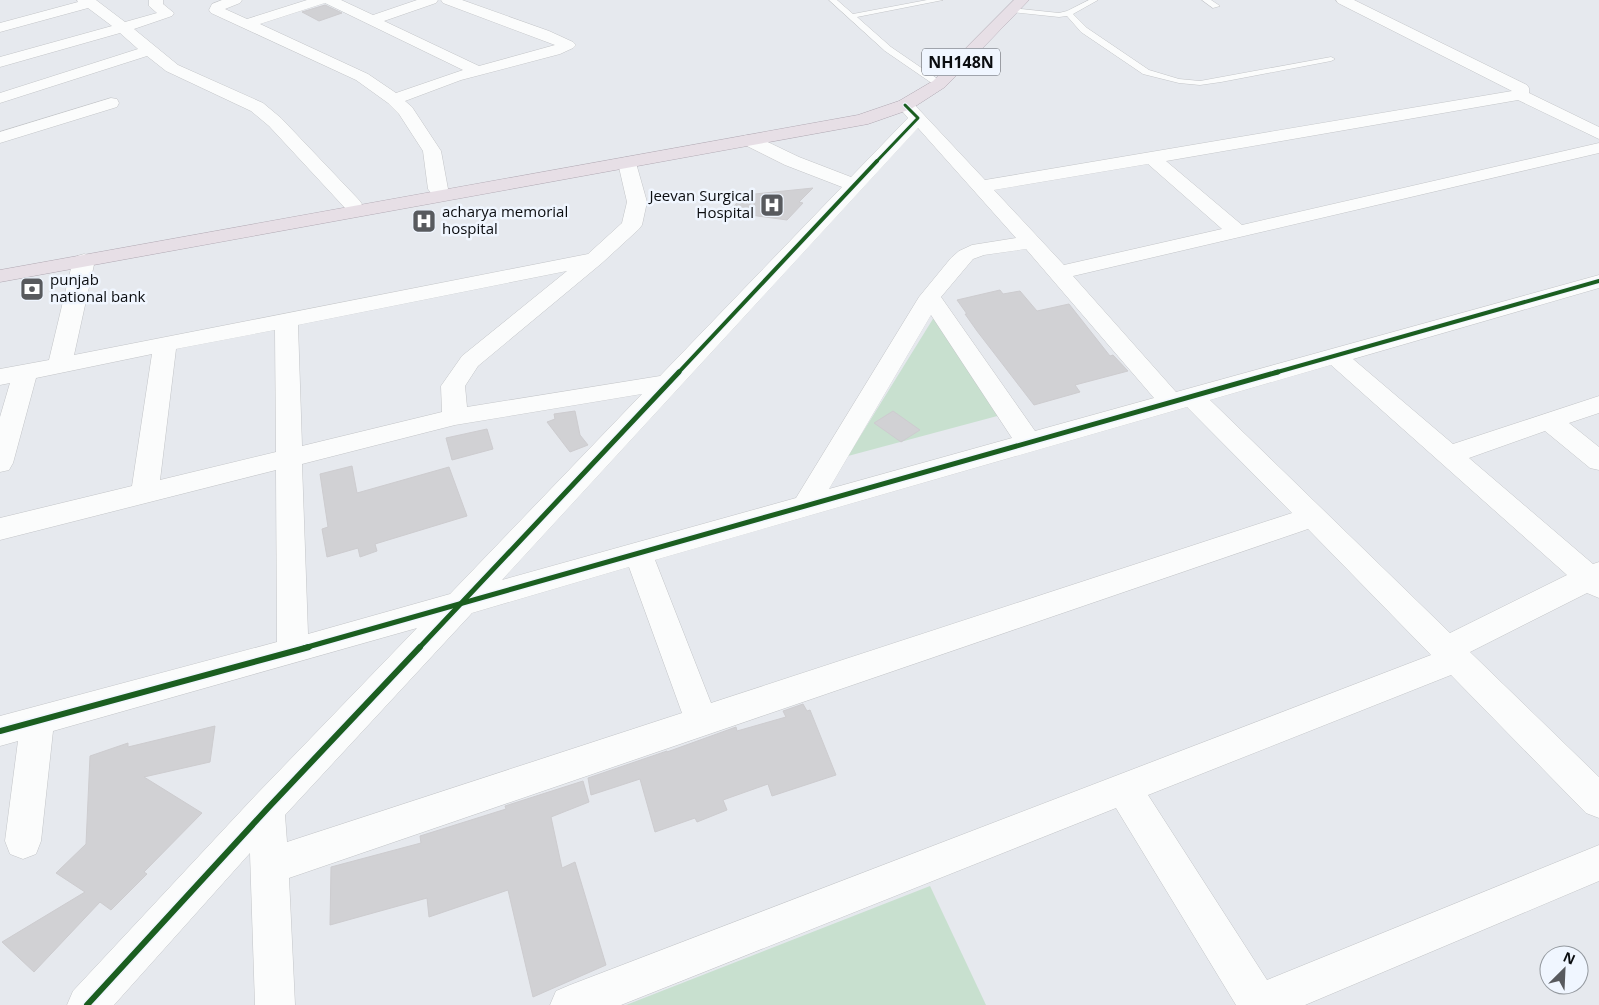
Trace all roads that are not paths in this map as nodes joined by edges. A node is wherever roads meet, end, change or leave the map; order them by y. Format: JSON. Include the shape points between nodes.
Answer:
{"nodes":[{"id":1,"x":156,"y":0,"type":"edge"},
{"id":2,"x":235,"y":0,"type":"edge"},
{"id":3,"x":321,"y":0,"type":"edge"},
{"id":4,"x":330,"y":0,"type":"edge"},
{"id":5,"x":431,"y":0,"type":"edge"},
{"id":6,"x":448,"y":0,"type":"edge"},
{"id":7,"x":834,"y":0,"type":"edge"},
{"id":8,"x":939,"y":0,"type":"edge"},
{"id":9,"x":1094,"y":0,"type":"edge"},
{"id":10,"x":1206,"y":0,"type":"edge"},
{"id":11,"x":1343,"y":0,"type":"edge"},
{"id":12,"x":88,"y":2,"type":"edge"},
{"id":13,"x":1017,"y":5,"type":"edge"},
{"id":14,"x":1216,"y":6,"type":"dead end"},
{"id":15,"x":1069,"y":13,"type":"junction"},
{"id":16,"x":851,"y":16,"type":"junction"},
{"id":17,"x":372,"y":20,"type":"junction"},
{"id":18,"x":246,"y":24,"type":"junction"},
{"id":19,"x":124,"y":27,"type":"junction"},
{"id":20,"x":0,"y":28,"type":"edge"},
{"id":21,"x":150,"y":50,"type":"junction"},
{"id":22,"x":1331,"y":59,"type":"dead end"},
{"id":23,"x":0,"y":62,"type":"edge"},
{"id":24,"x":477,"y":71,"type":"junction"},
{"id":25,"x":939,"y":84,"type":"junction"},
{"id":26,"x":1520,"y":95,"type":"junction"},
{"id":27,"x":0,"y":98,"type":"edge"},
{"id":28,"x":394,"y":99,"type":"junction"},
{"id":29,"x":112,"y":102,"type":"dead end"},
{"id":30,"x":904,"y":111,"type":"junction"},
{"id":31,"x":1599,"y":134,"type":"edge"},
{"id":32,"x":0,"y":138,"type":"edge"},
{"id":33,"x":749,"y":140,"type":"junction"},
{"id":34,"x":1599,"y":148,"type":"edge"},
{"id":35,"x":1152,"y":158,"type":"junction"},
{"id":36,"x":627,"y":163,"type":"junction"},
{"id":37,"x":854,"y":185,"type":"junction"},
{"id":38,"x":980,"y":187,"type":"junction"},
{"id":39,"x":438,"y":189,"type":"junction"},
{"id":40,"x":352,"y":204,"type":"junction"},
{"id":41,"x":1238,"y":232,"type":"junction"},
{"id":42,"x":1031,"y":242,"type":"junction"},
{"id":43,"x":594,"y":259,"type":"junction"},
{"id":44,"x":84,"y":260,"type":"junction"},
{"id":45,"x":0,"y":266,"type":"edge"},
{"id":46,"x":1059,"y":273,"type":"junction"},
{"id":47,"x":0,"y":276,"type":"edge"},
{"id":48,"x":1599,"y":281,"type":"edge"},
{"id":49,"x":930,"y":297,"type":"junction"},
{"id":50,"x":286,"y":320,"type":"junction"},
{"id":51,"x":165,"y":344,"type":"junction"},
{"id":52,"x":1335,"y":356,"type":"junction"},
{"id":53,"x":60,"y":365,"type":"junction"},
{"id":54,"x":25,"y":372,"type":"junction"},
{"id":55,"x":0,"y":377,"type":"edge"},
{"id":56,"x":669,"y":382,"type":"junction"},
{"id":57,"x":1182,"y":399,"type":"junction"},
{"id":58,"x":1599,"y":404,"type":"edge"},
{"id":59,"x":455,"y":417,"type":"junction"},
{"id":60,"x":1549,"y":421,"type":"junction"},
{"id":61,"x":1029,"y":443,"type":"junction"},
{"id":62,"x":1448,"y":455,"type":"junction"},
{"id":63,"x":290,"y":459,"type":"junction"},
{"id":64,"x":1599,"y":461,"type":"edge"},
{"id":65,"x":0,"y":463,"type":"edge"},
{"id":66,"x":145,"y":494,"type":"junction"},
{"id":67,"x":805,"y":506,"type":"junction"},
{"id":68,"x":1313,"y":517,"type":"junction"},
{"id":69,"x":0,"y":528,"type":"edge"},
{"id":70,"x":638,"y":554,"type":"junction"},
{"id":71,"x":1595,"y":578,"type":"edge"},
{"id":72,"x":460,"y":604,"type":"junction"},
{"id":73,"x":294,"y":651,"type":"junction"},
{"id":74,"x":1451,"y":654,"type":"junction"},
{"id":75,"x":37,"y":721,"type":"junction"},
{"id":76,"x":702,"y":722,"type":"junction"},
{"id":77,"x":0,"y":731,"type":"edge"},
{"id":78,"x":1124,"y":789,"type":"junction"},
{"id":79,"x":1599,"y":801,"type":"edge"},
{"id":80,"x":267,"y":809,"type":"junction"},
{"id":81,"x":23,"y":841,"type":"dead end"},
{"id":82,"x":1599,"y":862,"type":"edge"},
{"id":83,"x":269,"y":866,"type":"junction"},
{"id":84,"x":1257,"y":1004,"type":"edge"},
{"id":85,"x":87,"y":1005,"type":"edge"},
{"id":86,"x":276,"y":1005,"type":"edge"},
{"id":87,"x":570,"y":1005,"type":"edge"}],
"edges":[{"from":1,"to":19,"type":"street","via":[[156,6],[167,14]]},
{"from":2,"to":18,"type":"street","via":[[216,10]]},
{"from":3,"to":18,"type":"street"},
{"from":4,"to":17,"type":"street"},
{"from":5,"to":17,"type":"street"},
{"from":6,"to":24,"type":"street","via":[[568,44],[555,52]]},
{"from":7,"to":16,"type":"lane"},
{"from":8,"to":16,"type":"lane"},
{"from":9,"to":15,"type":"lane"},
{"from":10,"to":14,"type":"lane"},
{"from":11,"to":26,"type":"street","via":[[1521,88]]},
{"from":12,"to":19,"type":"street"},
{"from":12,"to":20,"type":"street"},
{"from":13,"to":15,"type":"lane","via":[[1050,15]]},
{"from":13,"to":25,"type":"highway","number":"NH148N"},
{"from":15,"to":22,"type":"lane","via":[[1084,30],[1146,72],[1179,81],[1221,80]]},
{"from":16,"to":25,"type":"lane","via":[[888,49]]},
{"from":17,"to":24,"type":"street"},
{"from":18,"to":28,"type":"street","via":[[354,73]]},
{"from":19,"to":21,"type":"street"},
{"from":19,"to":23,"type":"street"},
{"from":21,"to":27,"type":"street"},
{"from":21,"to":40,"type":"street","via":[[172,68],[257,108],[275,122]]},
{"from":24,"to":28,"type":"street"},
{"from":25,"to":30,"type":"highway","number":"NH148N"},
{"from":26,"to":31,"type":"street"},
{"from":26,"to":35,"type":"street"},
{"from":28,"to":39,"type":"street","via":[[406,111],[432,151]]},
{"from":29,"to":32,"type":"street"},
{"from":30,"to":33,"type":"highway","number":"NH148N"},
{"from":30,"to":37,"type":"street"},
{"from":30,"to":38,"type":"street"},
{"from":30,"to":39,"type":"highway","number":"NH148N","via":[[856,113]]},
{"from":33,"to":36,"type":"highway","number":"NH148N"},
{"from":33,"to":37,"type":"street"},
{"from":34,"to":41,"type":"street"},
{"from":35,"to":38,"type":"street"},
{"from":35,"to":41,"type":"street"},
{"from":36,"to":43,"type":"street","via":[[637,202],[632,225]]},
{"from":36,"to":44,"type":"highway","number":"NH148N"},
{"from":37,"to":56,"type":"street"},
{"from":38,"to":42,"type":"street"},
{"from":39,"to":40,"type":"highway","number":"NH148N"},
{"from":40,"to":45,"type":"highway","number":"NH148N"},
{"from":41,"to":46,"type":"street"},
{"from":42,"to":46,"type":"street"},
{"from":42,"to":49,"type":"street","via":[[966,255]]},
{"from":43,"to":50,"type":"street"},
{"from":43,"to":59,"type":"street","via":[[470,362],[452,386]]},
{"from":44,"to":47,"type":"highway","number":"NH148N"},
{"from":44,"to":53,"type":"street"},
{"from":46,"to":57,"type":"street"},
{"from":48,"to":52,"type":"street"},
{"from":49,"to":61,"type":"street"},
{"from":49,"to":67,"type":"street"},
{"from":50,"to":51,"type":"street"},
{"from":50,"to":63,"type":"street"},
{"from":51,"to":53,"type":"street"},
{"from":51,"to":66,"type":"street"},
{"from":52,"to":57,"type":"street"},
{"from":52,"to":62,"type":"street"},
{"from":53,"to":54,"type":"street"},
{"from":54,"to":55,"type":"street"},
{"from":54,"to":65,"type":"street"},
{"from":56,"to":59,"type":"street"},
{"from":56,"to":72,"type":"street"},
{"from":57,"to":61,"type":"street"},
{"from":57,"to":68,"type":"street"},
{"from":58,"to":60,"type":"street"},
{"from":59,"to":63,"type":"street"},
{"from":60,"to":62,"type":"street"},
{"from":60,"to":64,"type":"street"},
{"from":61,"to":67,"type":"street"},
{"from":62,"to":71,"type":"street"},
{"from":63,"to":66,"type":"street"},
{"from":63,"to":73,"type":"street"},
{"from":66,"to":69,"type":"street"},
{"from":67,"to":70,"type":"street"},
{"from":68,"to":74,"type":"street"},
{"from":68,"to":76,"type":"street"},
{"from":70,"to":72,"type":"street"},
{"from":70,"to":76,"type":"street"},
{"from":71,"to":74,"type":"street"},
{"from":72,"to":73,"type":"street"},
{"from":72,"to":80,"type":"street"},
{"from":73,"to":75,"type":"street"},
{"from":74,"to":78,"type":"street"},
{"from":74,"to":79,"type":"street"},
{"from":75,"to":77,"type":"street"},
{"from":75,"to":81,"type":"street"},
{"from":76,"to":83,"type":"street"},
{"from":78,"to":84,"type":"street"},
{"from":78,"to":87,"type":"street"},
{"from":80,"to":83,"type":"street"},
{"from":80,"to":85,"type":"street"},
{"from":82,"to":84,"type":"street"},
{"from":83,"to":86,"type":"street"}]}
